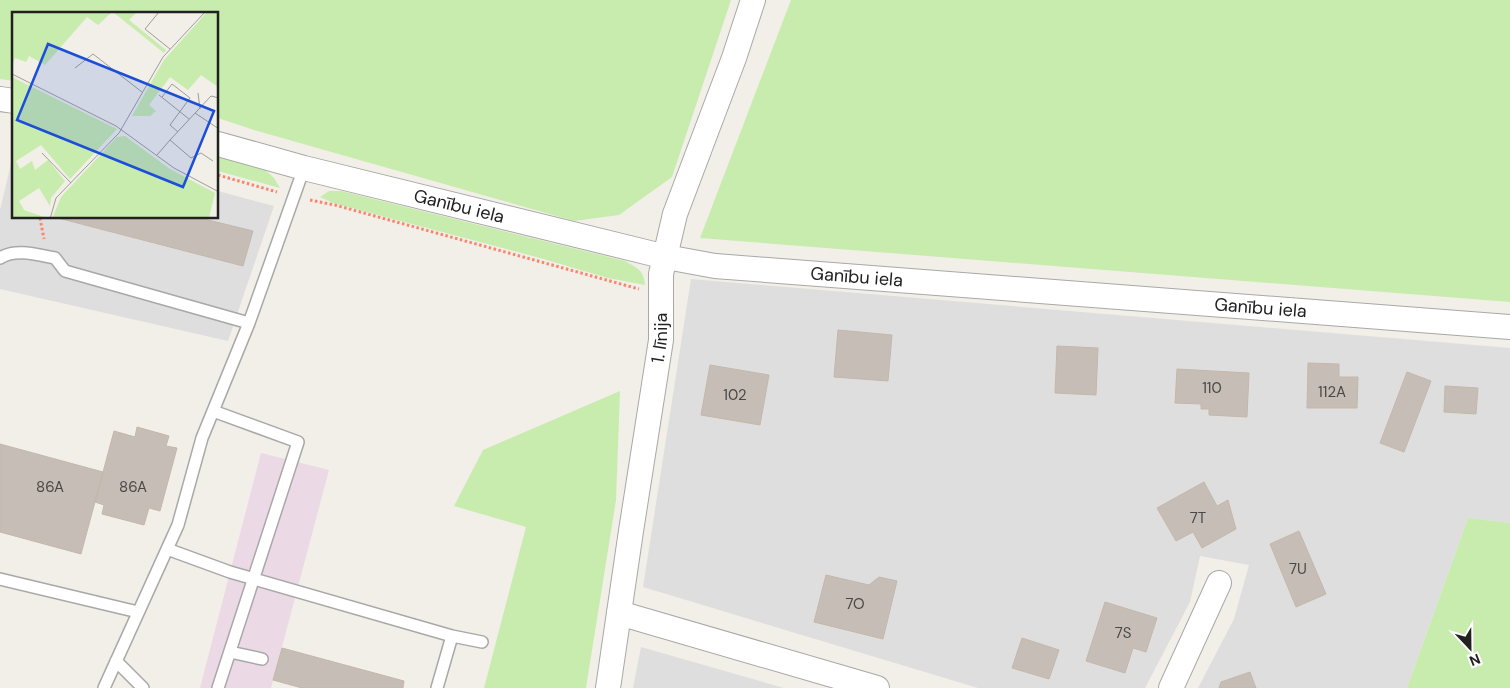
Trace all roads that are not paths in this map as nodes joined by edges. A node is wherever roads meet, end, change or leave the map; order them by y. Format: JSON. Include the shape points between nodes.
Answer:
{"nodes":[{"id":1,"x":753,"y":0,"type":"edge"},
{"id":2,"x":219,"y":144,"type":"edge"},
{"id":3,"x":304,"y":168,"type":"junction"},
{"id":4,"x":666,"y":257,"type":"junction"},
{"id":5,"x":0,"y":258,"type":"edge"},
{"id":6,"x":249,"y":323,"type":"junction"},
{"id":7,"x":1510,"y":327,"type":"edge"},
{"id":8,"x":213,"y":411,"type":"junction"},
{"id":9,"x":167,"y":548,"type":"junction"},
{"id":10,"x":0,"y":579,"type":"edge"},
{"id":11,"x":253,"y":579,"type":"junction"},
{"id":12,"x":1219,"y":583,"type":"dead end"},
{"id":13,"x":138,"y":612,"type":"junction"},
{"id":14,"x":619,"y":613,"type":"junction"},
{"id":15,"x":452,"y":636,"type":"junction"},
{"id":16,"x":482,"y":642,"type":"dead end"},
{"id":17,"x":230,"y":652,"type":"junction"},
{"id":18,"x":262,"y":659,"type":"dead end"},
{"id":19,"x":116,"y":661,"type":"junction"},
{"id":20,"x":104,"y":688,"type":"edge"},
{"id":21,"x":143,"y":688,"type":"edge"},
{"id":22,"x":218,"y":688,"type":"edge"},
{"id":23,"x":437,"y":688,"type":"edge"},
{"id":24,"x":608,"y":688,"type":"edge"},
{"id":25,"x":877,"y":688,"type":"edge"},
{"id":26,"x":1171,"y":688,"type":"edge"}],
"edges":[{"from":1,"to":4,"type":"street","name":"1. līnija","via":[[674,214]]},
{"from":2,"to":3,"type":"street","name":"Ganību iela"},
{"from":3,"to":4,"type":"street","name":"Ganību iela"},
{"from":3,"to":6,"type":"lane"},
{"from":4,"to":7,"type":"street","name":"Ganību iela","via":[[725,266]]},
{"from":4,"to":14,"type":"street","name":"1. līnija","via":[[661,274],[661,340]]},
{"from":5,"to":6,"type":"lane","via":[[27,253],[55,258],[65,270]]},
{"from":6,"to":8,"type":"lane"},
{"from":8,"to":9,"type":"lane","via":[[202,438],[178,526]]},
{"from":8,"to":11,"type":"lane","via":[[298,442]]},
{"from":9,"to":11,"type":"lane"},
{"from":9,"to":13,"type":"lane"},
{"from":10,"to":13,"type":"lane"},
{"from":11,"to":15,"type":"lane"},
{"from":11,"to":17,"type":"lane"},
{"from":12,"to":26,"type":"street"},
{"from":13,"to":19,"type":"lane"},
{"from":14,"to":24,"type":"street","name":"1. līnija"},
{"from":14,"to":25,"type":"street"},
{"from":15,"to":16,"type":"lane"},
{"from":15,"to":23,"type":"lane"},
{"from":17,"to":18,"type":"lane"},
{"from":17,"to":22,"type":"lane"},
{"from":19,"to":20,"type":"lane"},
{"from":19,"to":21,"type":"lane"}]}
